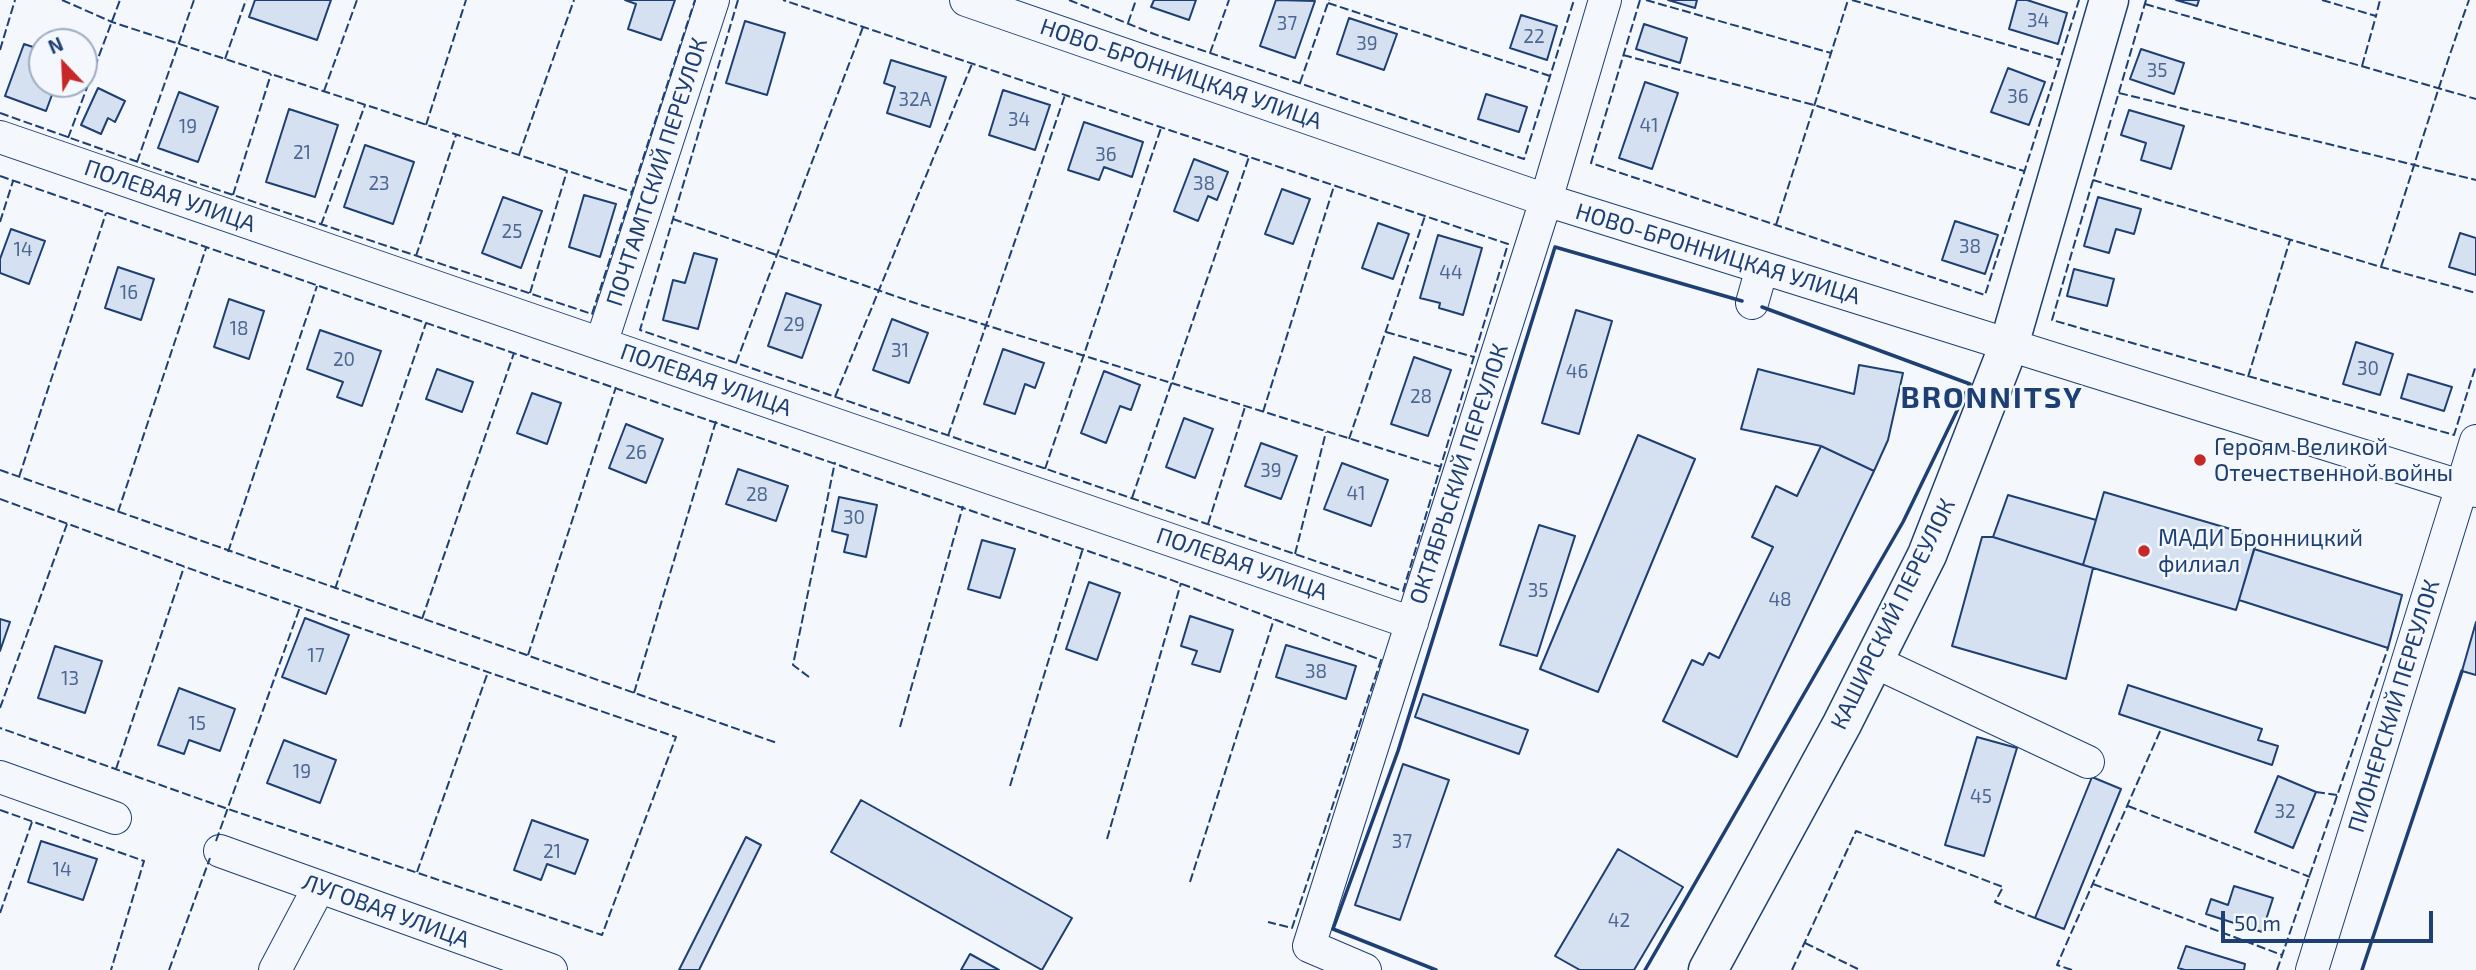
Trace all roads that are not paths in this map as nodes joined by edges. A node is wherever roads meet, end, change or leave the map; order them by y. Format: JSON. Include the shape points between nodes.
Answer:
{"nodes":[{"id":1,"x":713,"y":0,"type":"edge"},
{"id":2,"x":966,"y":0,"type":"edge"},
{"id":3,"x":1605,"y":0,"type":"edge"},
{"id":4,"x":2109,"y":0,"type":"edge"},
{"id":5,"x":0,"y":137,"type":"edge"},
{"id":6,"x":1546,"y":200,"type":"junction"},
{"id":7,"x":1762,"y":268,"type":"junction"},
{"id":8,"x":1752,"y":303,"type":"dead end"},
{"id":9,"x":601,"y":344,"type":"junction"},
{"id":10,"x":2009,"y":345,"type":"junction"},
{"id":11,"x":2476,"y":441,"type":"edge"},
{"id":12,"x":2469,"y":489,"type":"edge"},
{"id":13,"x":1412,"y":623,"type":"junction"},
{"id":14,"x":1873,"y":661,"type":"junction"},
{"id":15,"x":2088,"y":762,"type":"dead end"},
{"id":16,"x":0,"y":777,"type":"edge"},
{"id":17,"x":115,"y":818,"type":"dead end"},
{"id":18,"x":220,"y":851,"type":"dead end"},
{"id":19,"x":319,"y":887,"type":"junction"},
{"id":20,"x":275,"y":970,"type":"edge"},
{"id":21,"x":551,"y":970,"type":"edge"},
{"id":22,"x":1365,"y":970,"type":"edge"},
{"id":23,"x":1708,"y":970,"type":"edge"},
{"id":24,"x":2312,"y":970,"type":"edge"}],
"edges":[{"from":1,"to":9,"type":"street","name":"ПОЧТАМТСКИЙ ПЕРЕУЛОК"},
{"from":2,"to":6,"type":"street","name":"НОВО-БРОННИЦКАЯ УЛИЦА"},
{"from":3,"to":6,"type":"street","name":"ОКТЯБРЬСКИЙ ПЕРЕУЛОК"},
{"from":4,"to":10,"type":"main road","name":"КАШИРСКИЙ ПЕРЕУЛОК"},
{"from":5,"to":9,"type":"street","name":"ПОЛЕВАЯ УЛИЦА"},
{"from":6,"to":7,"type":"street","name":"НОВО-БРОННИЦКАЯ УЛИЦА"},
{"from":6,"to":13,"type":"street","name":"ОКТЯБРЬСКИЙ ПЕРЕУЛОК"},
{"from":7,"to":8,"type":"street"},
{"from":7,"to":10,"type":"street","name":"НОВО-БРОННИЦКАЯ УЛИЦА"},
{"from":9,"to":13,"type":"street","name":"ПОЛЕВАЯ УЛИЦА"},
{"from":10,"to":12,"type":"street","name":"НОВО-БРОННИЦКАЯ УЛИЦА"},
{"from":10,"to":14,"type":"main road","name":"КАШИРСКИЙ ПЕРЕУЛОК","via":[[1927,555]]},
{"from":11,"to":12,"type":"street","name":"ПИОНЕРСКИЙ ПЕРЕУЛОК"},
{"from":12,"to":24,"type":"street","name":"ПИОНЕРСКИЙ ПЕРЕУЛОК"},
{"from":13,"to":22,"type":"street","name":"ОКТЯБРЬСКИЙ ПЕРЕУЛОК","via":[[1309,946]]},
{"from":14,"to":15,"type":"street"},
{"from":14,"to":23,"type":"main road","name":"КАШИРСКИЙ ПЕРЕУЛОК"},
{"from":16,"to":17,"type":"street"},
{"from":18,"to":19,"type":"street","name":"ЛУГОВАЯ УЛИЦА"},
{"from":19,"to":20,"type":"street"},
{"from":19,"to":21,"type":"street","name":"ЛУГОВАЯ УЛИЦА"}]}
